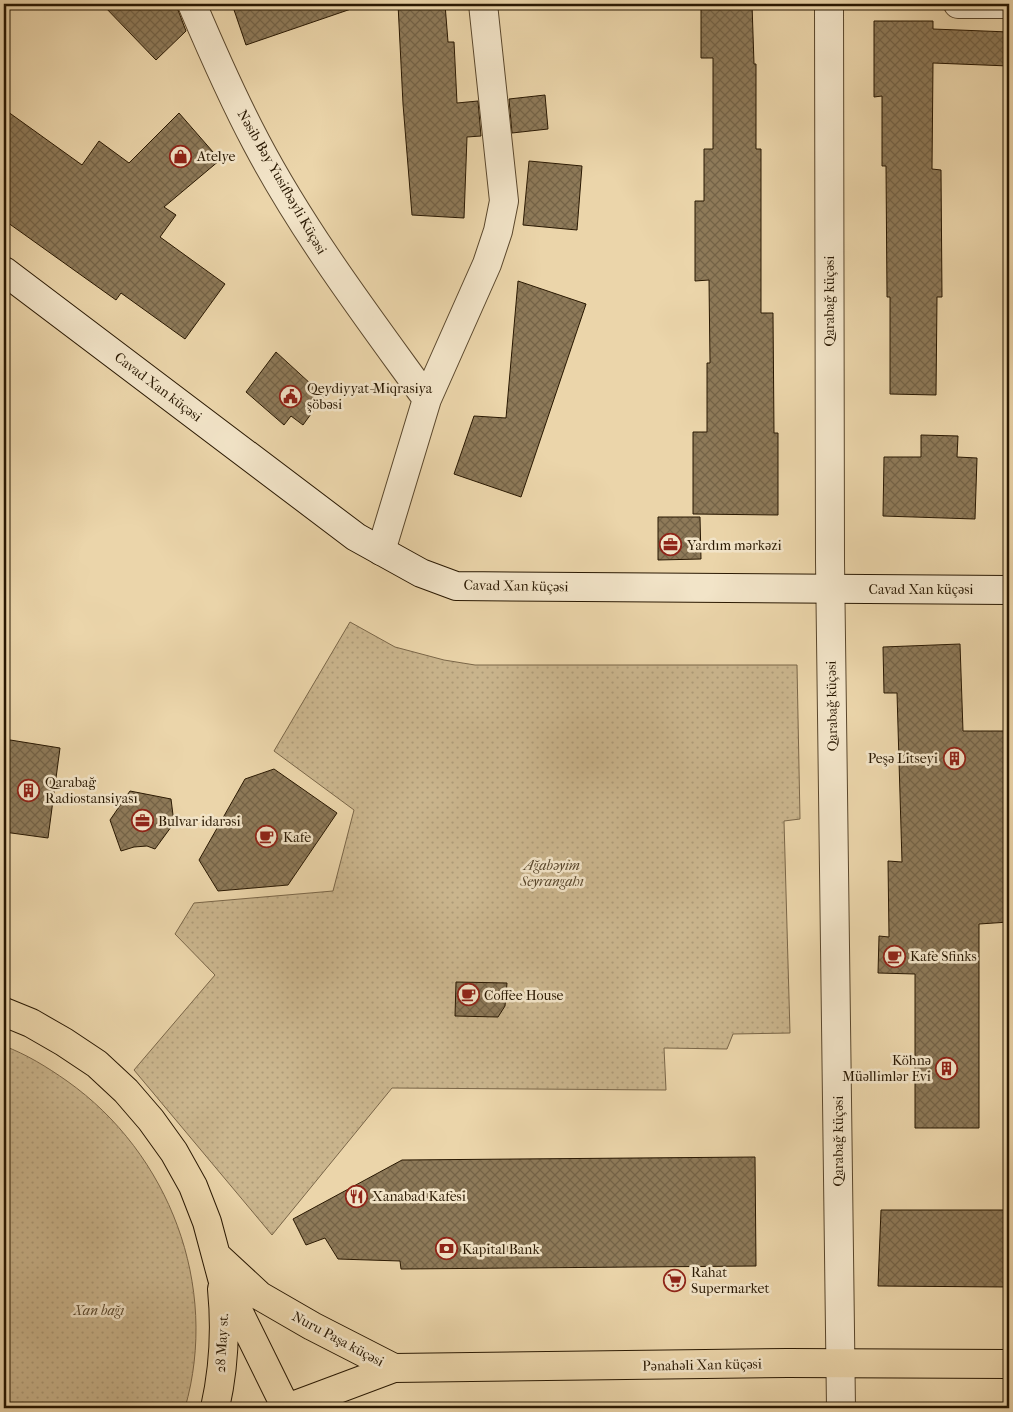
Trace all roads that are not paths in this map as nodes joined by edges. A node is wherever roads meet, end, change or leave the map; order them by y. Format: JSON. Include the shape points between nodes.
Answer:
{"nodes":[{"id":1,"x":192,"y":4,"type":"edge"},
{"id":2,"x":483,"y":4,"type":"edge"},
{"id":3,"x":828,"y":4,"type":"edge"},
{"id":4,"x":958,"y":4,"type":"edge"},
{"id":5,"x":1009,"y":4,"type":"edge"},
{"id":6,"x":4,"y":271,"type":"edge"},
{"id":7,"x":427,"y":399,"type":"junction"},
{"id":8,"x":381,"y":551,"type":"junction"},
{"id":9,"x":830,"y":589,"type":"junction"},
{"id":10,"x":1009,"y":590,"type":"edge"},
{"id":11,"x":4,"y":1012,"type":"edge"},
{"id":12,"x":220,"y":1267,"type":"junction"},
{"id":13,"x":840,"y":1364,"type":"junction"},
{"id":14,"x":1009,"y":1364,"type":"edge"},
{"id":15,"x":394,"y":1368,"type":"junction"},
{"id":16,"x":215,"y":1408,"type":"edge"},
{"id":17,"x":286,"y":1408,"type":"edge"},
{"id":18,"x":841,"y":1408,"type":"edge"}],
"edges":[{"from":1,"to":7,"type":"street","name":"Nəsib Bəy Yusifbəyli Küçəsi","via":[[256,143],[309,233]]},
{"from":2,"to":7,"type":"street","via":[[504,201],[488,264]]},
{"from":3,"to":9,"type":"street","name":"Qarabağ küçəsi"},
{"from":4,"to":5,"type":"street"},
{"from":6,"to":8,"type":"street","name":"Cavad Xan küçəsi","via":[[356,537]]},
{"from":7,"to":8,"type":"street"},
{"from":8,"to":9,"type":"street","name":"Cavad Xan küçəsi","via":[[421,573],[456,586]]},
{"from":9,"to":10,"type":"street","name":"Cavad Xan küçəsi"},
{"from":9,"to":13,"type":"street","name":"Qarabağ küçəsi"},
{"from":11,"to":12,"type":"main road","via":[[64,1042],[97,1064],[126,1090],[174,1152],[193,1186]]},
{"from":12,"to":15,"type":"main road","name":"Nuru Paşa küçəsi","via":[[260,1296]]},
{"from":12,"to":16,"type":"main road","name":"28 May st.","via":[[225,1338]]},
{"from":12,"to":17,"type":"main road"},
{"from":13,"to":14,"type":"main road","name":"Pənahəli Xan küçəsi"},
{"from":13,"to":15,"type":"main road","name":"Pənahəli Xan küçəsi"},
{"from":13,"to":18,"type":"street","name":"Qarabağ küçəsi"},
{"from":15,"to":17,"type":"main road","name":"Nuru Paşa küçəsi"}]}
